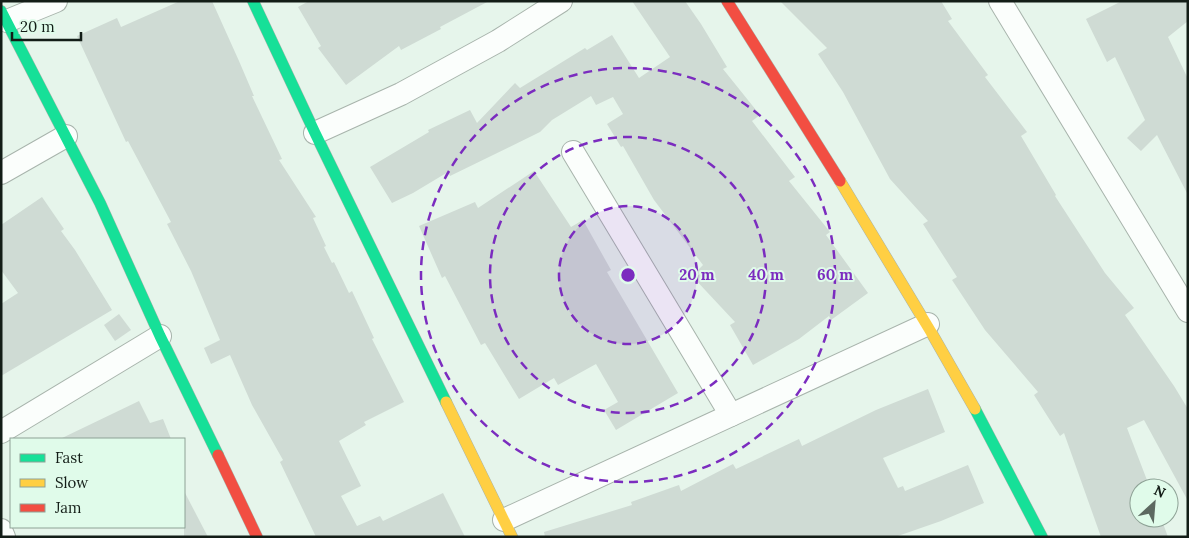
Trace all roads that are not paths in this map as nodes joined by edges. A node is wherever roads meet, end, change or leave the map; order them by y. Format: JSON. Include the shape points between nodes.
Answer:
{"nodes":[{"id":1,"x":56,"y":1,"type":"edge"},
{"id":2,"x":253,"y":1,"type":"edge"},
{"id":3,"x":562,"y":1,"type":"edge"},
{"id":4,"x":727,"y":1,"type":"edge"},
{"id":5,"x":1000,"y":1,"type":"edge"},
{"id":6,"x":4,"y":16,"type":"edge"},
{"id":7,"x":315,"y":133,"type":"junction"},
{"id":8,"x":66,"y":136,"type":"junction"},
{"id":9,"x":573,"y":152,"type":"dead end"},
{"id":10,"x":1,"y":173,"type":"edge"},
{"id":11,"x":1188,"y":311,"type":"edge"},
{"id":12,"x":928,"y":324,"type":"junction"},
{"id":13,"x":160,"y":336,"type":"junction"},
{"id":14,"x":731,"y":415,"type":"junction"},
{"id":15,"x":1,"y":432,"type":"edge"},
{"id":16,"x":508,"y":528,"type":"edge"},
{"id":17,"x":1,"y":530,"type":"edge"},
{"id":18,"x":1040,"y":536,"type":"edge"},
{"id":19,"x":4,"y":537,"type":"edge"},
{"id":20,"x":257,"y":537,"type":"edge"}],
"edges":[{"from":1,"to":6,"type":"street"},
{"from":2,"to":7,"type":"street"},
{"from":3,"to":7,"type":"street","via":[[498,41],[417,85]]},
{"from":4,"to":12,"type":"street"},
{"from":5,"to":11,"type":"street"},
{"from":6,"to":8,"type":"street"},
{"from":7,"to":16,"type":"street"},
{"from":8,"to":10,"type":"street"},
{"from":8,"to":13,"type":"street"},
{"from":9,"to":14,"type":"street"},
{"from":12,"to":14,"type":"street"},
{"from":12,"to":18,"type":"street","via":[[986,427]]},
{"from":13,"to":15,"type":"street"},
{"from":13,"to":20,"type":"street"},
{"from":14,"to":16,"type":"street"},
{"from":17,"to":19,"type":"street"}]}
